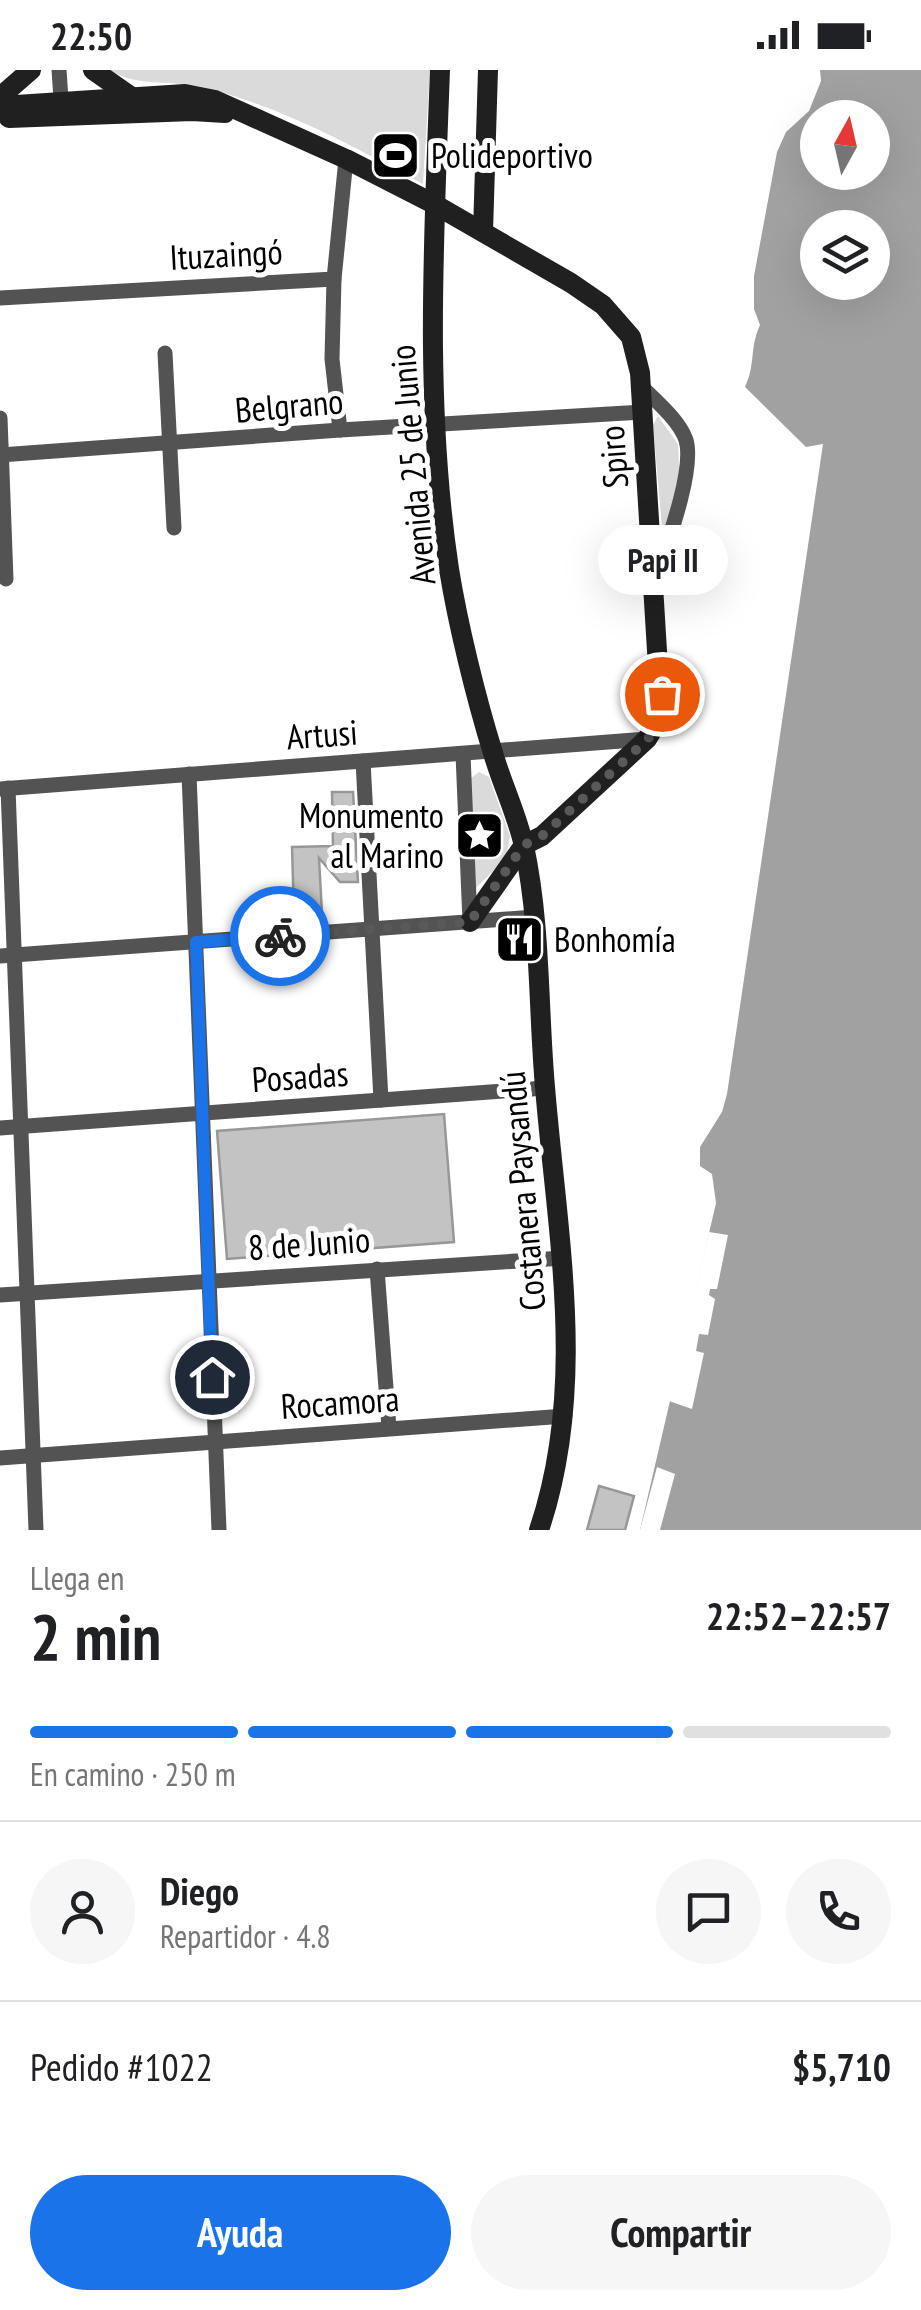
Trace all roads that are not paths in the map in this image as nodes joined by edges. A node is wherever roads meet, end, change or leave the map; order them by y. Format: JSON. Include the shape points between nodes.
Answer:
{"nodes":[{"id":1,"x":31,"y":70,"type":"edge"},
{"id":2,"x":59,"y":70,"type":"edge"},
{"id":3,"x":92,"y":70,"type":"edge"},
{"id":4,"x":440,"y":70,"type":"edge"},
{"id":5,"x":488,"y":70,"type":"edge"},
{"id":6,"x":0,"y":97,"type":"edge"},
{"id":7,"x":132,"y":98,"type":"junction"},
{"id":8,"x":0,"y":106,"type":"edge"},
{"id":9,"x":62,"y":109,"type":"junction"},
{"id":10,"x":257,"y":117,"type":"junction"},
{"id":11,"x":0,"y":119,"type":"edge"},
{"id":12,"x":346,"y":159,"type":"junction"},
{"id":13,"x":434,"y":204,"type":"junction"},
{"id":14,"x":483,"y":232,"type":"junction"},
{"id":15,"x":334,"y":279,"type":"junction"},
{"id":16,"x":0,"y":298,"type":"edge"},
{"id":17,"x":166,"y":353,"type":"dead end"},
{"id":18,"x":641,"y":386,"type":"junction"},
{"id":19,"x":643,"y":412,"type":"junction"},
{"id":20,"x":0,"y":418,"type":"edge"},
{"id":21,"x":436,"y":425,"type":"junction"},
{"id":22,"x":340,"y":430,"type":"junction"},
{"id":23,"x":169,"y":445,"type":"junction"},
{"id":24,"x":0,"y":455,"type":"edge"},
{"id":25,"x":174,"y":528,"type":"dead end"},
{"id":26,"x":6,"y":580,"type":"dead end"},
{"id":27,"x":654,"y":583,"type":"junction"},
{"id":28,"x":648,"y":739,"type":"junction"},
{"id":29,"x":492,"y":752,"type":"junction"},
{"id":30,"x":463,"y":754,"type":"junction"},
{"id":31,"x":363,"y":761,"type":"junction"},
{"id":32,"x":189,"y":774,"type":"junction"},
{"id":33,"x":4,"y":788,"type":"edge"},
{"id":34,"x":524,"y":845,"type":"junction"},
{"id":35,"x":534,"y":917,"type":"junction"},
{"id":36,"x":470,"y":922,"type":"junction"},
{"id":37,"x":372,"y":929,"type":"junction"},
{"id":38,"x":196,"y":942,"type":"junction"},
{"id":39,"x":7,"y":956,"type":"edge"},
{"id":40,"x":544,"y":1088,"type":"junction"},
{"id":41,"x":382,"y":1100,"type":"junction"},
{"id":42,"x":203,"y":1113,"type":"junction"},
{"id":43,"x":22,"y":1126,"type":"junction"},
{"id":44,"x":0,"y":1128,"type":"edge"},
{"id":45,"x":563,"y":1258,"type":"junction"},
{"id":46,"x":377,"y":1269,"type":"junction"},
{"id":47,"x":208,"y":1279,"type":"junction"},
{"id":48,"x":28,"y":1292,"type":"junction"},
{"id":49,"x":0,"y":1294,"type":"edge"},
{"id":50,"x":565,"y":1416,"type":"junction"},
{"id":51,"x":389,"y":1428,"type":"junction"},
{"id":52,"x":215,"y":1442,"type":"junction"},
{"id":53,"x":34,"y":1456,"type":"junction"},
{"id":54,"x":0,"y":1458,"type":"edge"},
{"id":55,"x":36,"y":1530,"type":"edge"},
{"id":56,"x":219,"y":1530,"type":"edge"},
{"id":57,"x":539,"y":1530,"type":"edge"}],
"edges":[{"from":1,"to":6,"type":"main road"},
{"from":2,"to":9,"type":"street"},
{"from":3,"to":7,"type":"main road"},
{"from":4,"to":13,"type":"main road","name":"Avenida 25 de Junio"},
{"from":5,"to":14,"type":"main road"},
{"from":7,"to":9,"type":"main road"},
{"from":7,"to":10,"type":"main road","via":[[186,94]]},
{"from":8,"to":9,"type":"main road"},
{"from":9,"to":10,"type":"main road"},
{"from":9,"to":11,"type":"main road"},
{"from":10,"to":12,"type":"main road"},
{"from":12,"to":13,"type":"main road"},
{"from":12,"to":15,"type":"street","name":"Ituzaingó"},
{"from":13,"to":14,"type":"main road"},
{"from":13,"to":21,"type":"main road","name":"Avenida 25 de Junio"},
{"from":14,"to":18,"type":"main road","name":"Spiro","via":[[602,305],[631,337]]},
{"from":15,"to":16,"type":"street","name":"Ituzaingó"},
{"from":15,"to":22,"type":"street","via":[[332,359]]},
{"from":17,"to":23,"type":"street"},
{"from":18,"to":19,"type":"main road","name":"Spiro"},
{"from":18,"to":27,"type":"street","via":[[686,441],[677,515]]},
{"from":19,"to":21,"type":"street","name":"Belgrano"},
{"from":19,"to":27,"type":"main road","name":"Spiro"},
{"from":20,"to":24,"type":"street"},
{"from":21,"to":22,"type":"street","name":"Belgrano"},
{"from":21,"to":29,"type":"main road","name":"Avenida 25 de Junio","via":[[450,574]]},
{"from":22,"to":23,"type":"street","name":"Belgrano"},
{"from":23,"to":24,"type":"street","name":"Belgrano"},
{"from":23,"to":25,"type":"street"},
{"from":24,"to":26,"type":"street"},
{"from":27,"to":28,"type":"main road","name":"Spiro","via":[[662,694],[661,716]]},
{"from":28,"to":29,"type":"street","name":"Artusi"},
{"from":28,"to":34,"type":"main road"},
{"from":29,"to":30,"type":"street","name":"Artusi"},
{"from":29,"to":34,"type":"main road","name":"Avenida 25 de Junio"},
{"from":30,"to":31,"type":"street","name":"Artusi"},
{"from":30,"to":36,"type":"street"},
{"from":31,"to":32,"type":"street","name":"Artusi"},
{"from":31,"to":37,"type":"street"},
{"from":32,"to":33,"type":"street","name":"Artusi"},
{"from":32,"to":38,"type":"street"},
{"from":33,"to":39,"type":"street"},
{"from":34,"to":35,"type":"main road","name":"Costanera Paysandú"},
{"from":34,"to":36,"type":"main road"},
{"from":35,"to":36,"type":"street"},
{"from":35,"to":40,"type":"main road","name":"Costanera Paysandú"},
{"from":36,"to":37,"type":"street"},
{"from":37,"to":38,"type":"street"},
{"from":37,"to":41,"type":"street"},
{"from":38,"to":39,"type":"street"},
{"from":38,"to":42,"type":"street"},
{"from":39,"to":43,"type":"street"},
{"from":40,"to":41,"type":"street","name":"Posadas"},
{"from":40,"to":45,"type":"main road","name":"Costanera Paysandú"},
{"from":41,"to":42,"type":"street","name":"Posadas"},
{"from":42,"to":43,"type":"street","name":"Posadas"},
{"from":42,"to":47,"type":"street"},
{"from":43,"to":44,"type":"street","name":"Posadas"},
{"from":43,"to":48,"type":"street"},
{"from":45,"to":46,"type":"street","name":"8 de Junio"},
{"from":45,"to":50,"type":"main road","name":"Costanera Paysandú"},
{"from":46,"to":47,"type":"street","name":"8 de Junio"},
{"from":46,"to":51,"type":"street"},
{"from":47,"to":48,"type":"street","name":"8 de Junio"},
{"from":47,"to":52,"type":"street"},
{"from":48,"to":49,"type":"street","name":"8 de Junio"},
{"from":48,"to":53,"type":"street"},
{"from":50,"to":51,"type":"street","name":"Rocamora"},
{"from":50,"to":57,"type":"main road","name":"Costanera Paysandú"},
{"from":51,"to":52,"type":"street","name":"Rocamora"},
{"from":52,"to":53,"type":"street","name":"Rocamora"},
{"from":52,"to":56,"type":"street"},
{"from":53,"to":54,"type":"street","name":"Rocamora"},
{"from":53,"to":55,"type":"street"}]}
